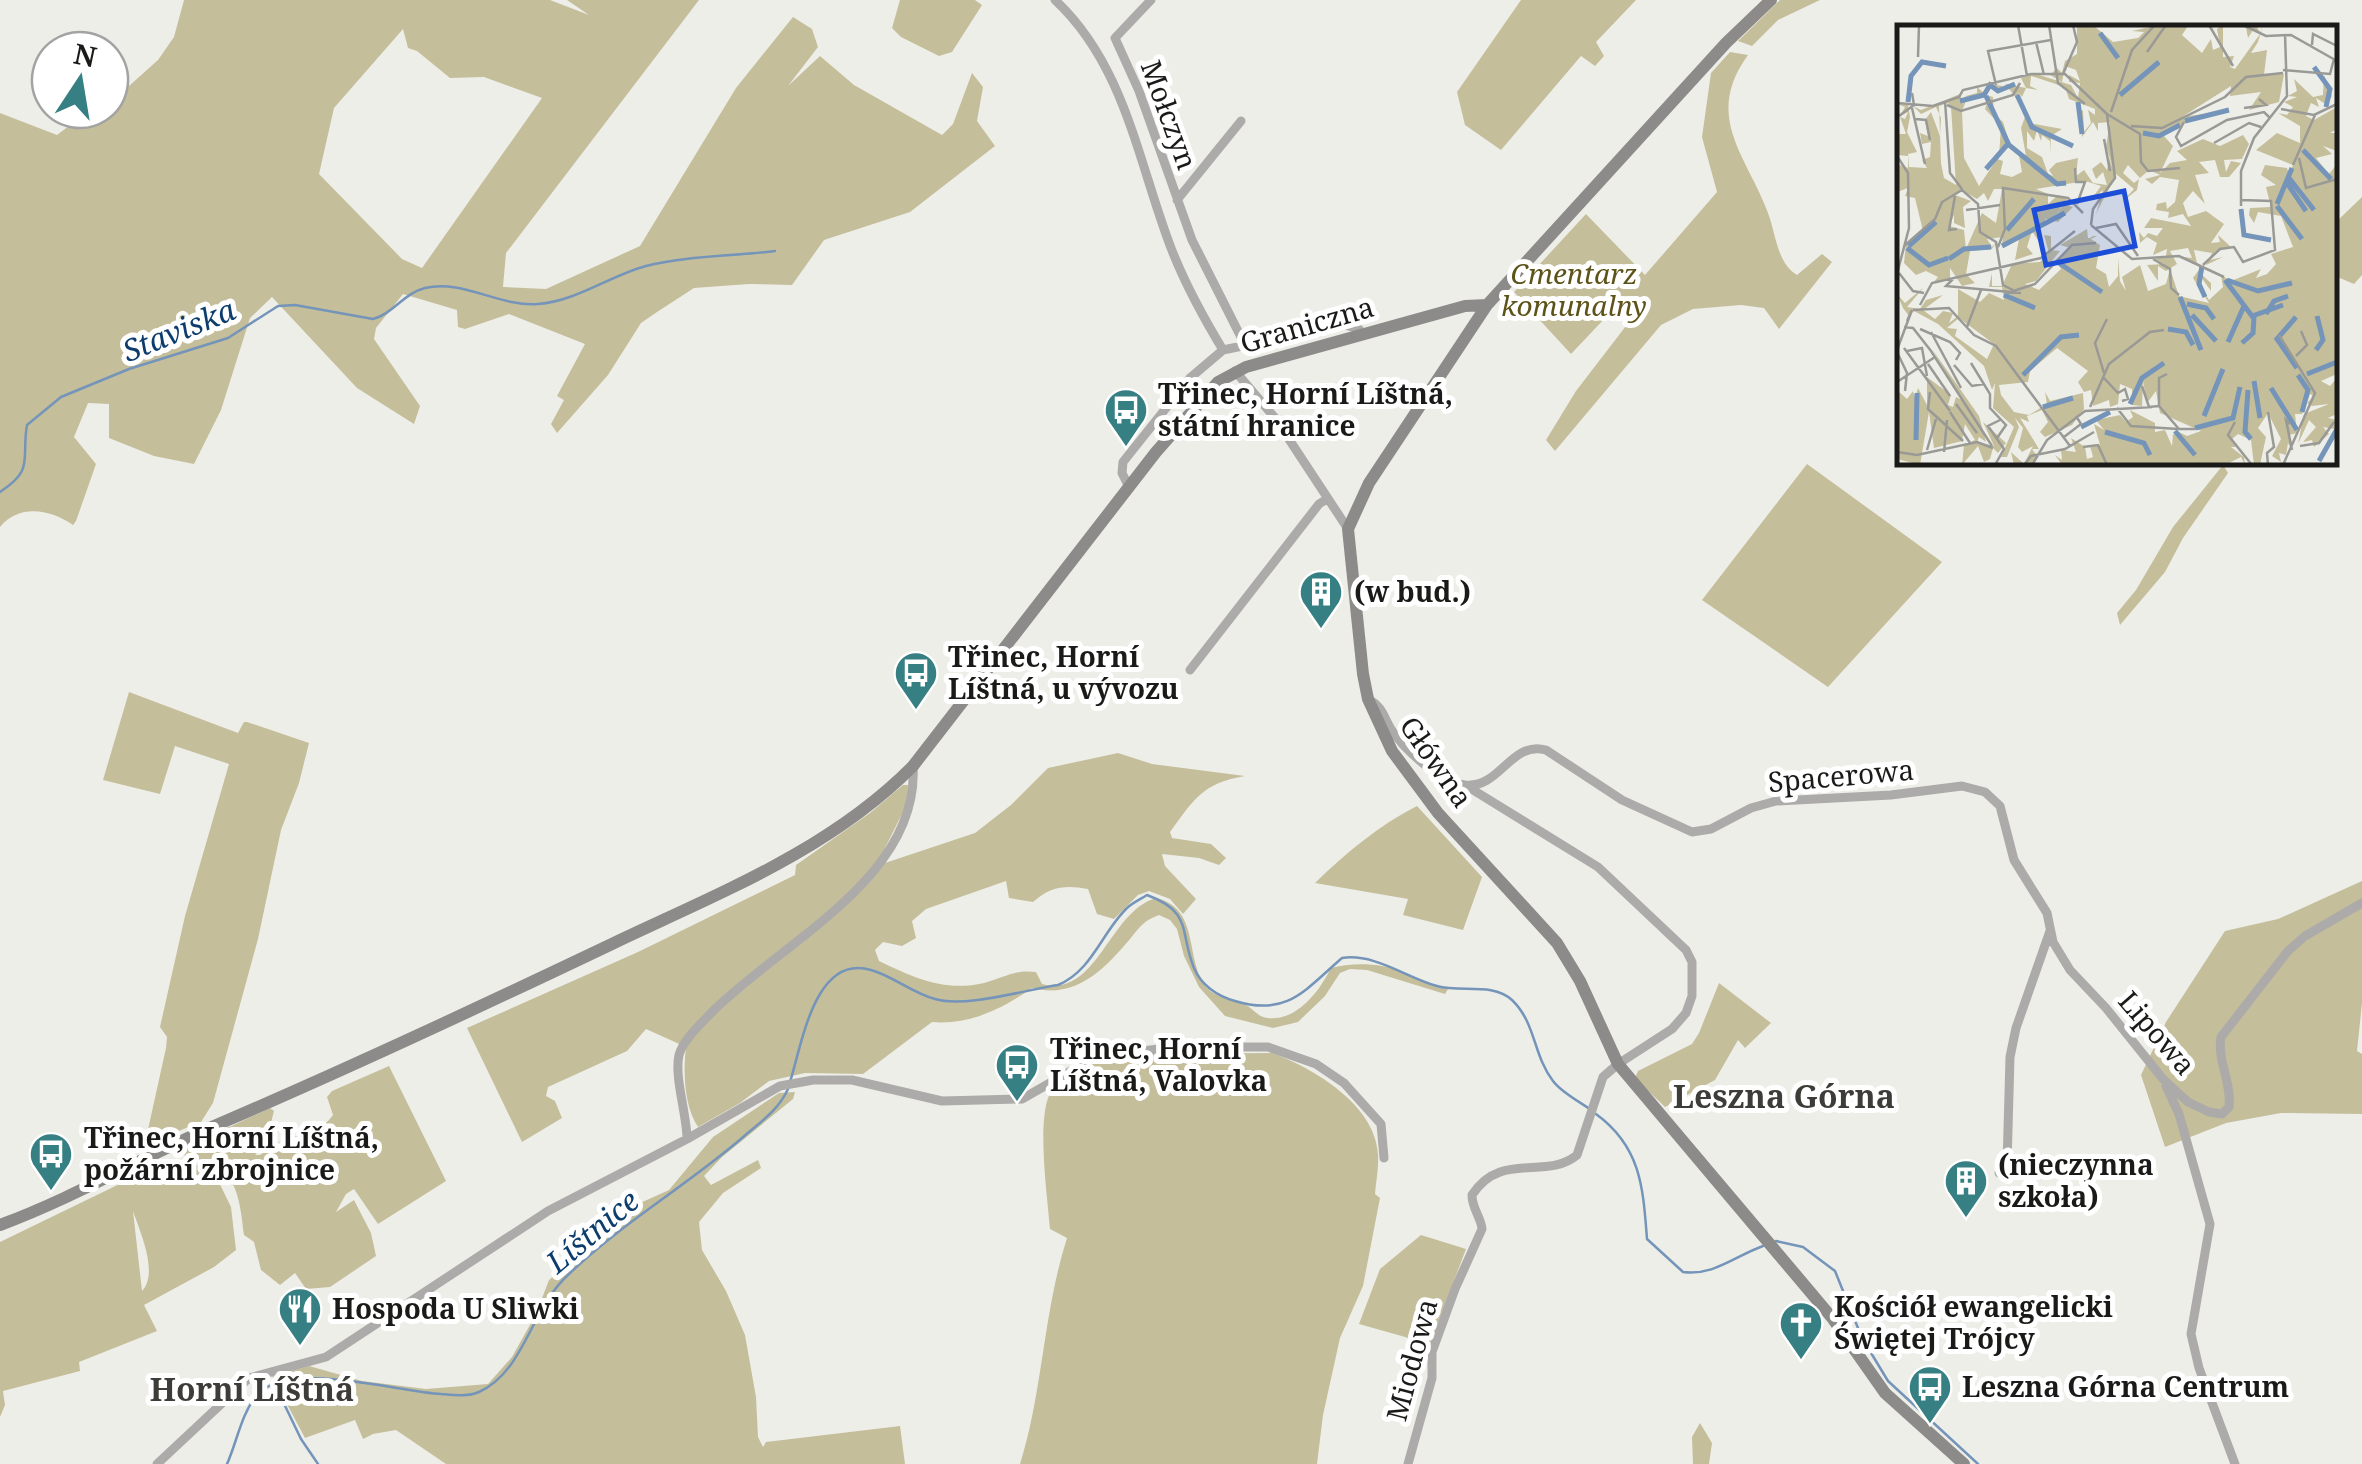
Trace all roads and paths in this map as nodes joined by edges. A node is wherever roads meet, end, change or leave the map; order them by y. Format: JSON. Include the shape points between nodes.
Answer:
{"nodes":[{"id":1,"x":1054,"y":0,"type":"edge"},
{"id":2,"x":1150,"y":0,"type":"edge"},
{"id":3,"x":1771,"y":0,"type":"edge"},
{"id":4,"x":1240,"y":122,"type":"dead end"},
{"id":5,"x":1176,"y":200,"type":"junction"},
{"id":6,"x":1487,"y":305,"type":"junction"},
{"id":7,"x":1363,"y":334,"type":"junction"},
{"id":8,"x":1246,"y":347,"type":"junction"},
{"id":9,"x":1224,"y":350,"type":"junction"},
{"id":10,"x":1235,"y":371,"type":"junction"},
{"id":11,"x":1178,"y":394,"type":"junction"},
{"id":12,"x":1195,"y":408,"type":"junction"},
{"id":13,"x":1129,"y":486,"type":"junction"},
{"id":14,"x":1327,"y":499,"type":"junction"},
{"id":15,"x":1348,"y":528,"type":"junction"},
{"id":16,"x":1190,"y":670,"type":"dead end"},
{"id":17,"x":1368,"y":700,"type":"junction"},
{"id":18,"x":913,"y":766,"type":"junction"},
{"id":19,"x":1465,"y":785,"type":"junction"},
{"id":20,"x":2362,"y":902,"type":"edge"},
{"id":21,"x":2050,"y":931,"type":"junction"},
{"id":22,"x":1618,"y":1064,"type":"junction"},
{"id":23,"x":2163,"y":1079,"type":"junction"},
{"id":24,"x":687,"y":1140,"type":"junction"},
{"id":25,"x":1384,"y":1158,"type":"dead end"},
{"id":26,"x":1999,"y":1172,"type":"dead end"},
{"id":27,"x":0,"y":1225,"type":"edge"},
{"id":28,"x":156,"y":1464,"type":"edge"},
{"id":29,"x":1408,"y":1464,"type":"edge"},
{"id":30,"x":1964,"y":1464,"type":"edge"},
{"id":31,"x":2235,"y":1464,"type":"edge"}],
"edges":[{"from":1,"to":9,"type":"street","via":[[1095,45],[1126,109],[1176,260]]},
{"from":2,"to":5,"type":"street","name":"Mołczyn","via":[[1115,38]]},
{"from":3,"to":6,"type":"street"},
{"from":4,"to":5,"type":"street","name":"Mołczyn"},
{"from":5,"to":8,"type":"street","name":"Mołczyn"},
{"from":6,"to":7,"type":"street","name":"Graniczna"},
{"from":6,"to":15,"type":"street","via":[[1369,483]]},
{"from":7,"to":8,"type":"street","via":[[1345,325]]},
{"from":7,"to":10,"type":"street","name":"Graniczna"},
{"from":8,"to":9,"type":"street"},
{"from":9,"to":11,"type":"street"},
{"from":10,"to":12,"type":"street"},
{"from":10,"to":14,"type":"street","name":"Graniczna","via":[[1275,418]]},
{"from":11,"to":12,"type":"street"},
{"from":11,"to":13,"type":"street","via":[[1123,462]]},
{"from":12,"to":13,"type":"street"},
{"from":13,"to":18,"type":"street"},
{"from":14,"to":15,"type":"street","name":"Graniczna"},
{"from":14,"to":16,"type":"street"},
{"from":15,"to":17,"type":"street","name":"Główna"},
{"from":17,"to":19,"type":"street","via":[[1380,705],[1404,746]]},
{"from":17,"to":22,"type":"street","name":"Główna","via":[[1392,751],[1438,813],[1557,943]]},
{"from":18,"to":24,"type":"street","via":[[915,789],[896,841],[863,886],[734,989],[679,1052]]},
{"from":18,"to":27,"type":"street","via":[[836,831],[772,868]]},
{"from":19,"to":21,"type":"street","name":"Spacerowa","via":[[1491,778],[1535,747],[1622,800],[1692,832],[1776,801],[1974,788],[2000,806],[2014,860],[2047,912]]},
{"from":19,"to":22,"type":"street","via":[[1598,867],[1686,950],[1692,972],[1686,1012]]},
{"from":20,"to":23,"type":"street","name":"Lipowa","via":[[2288,951],[2222,1037],[2230,1107],[2210,1112]]},
{"from":21,"to":23,"type":"street","name":"Lipowa","via":[[2070,970]]},
{"from":21,"to":26,"type":"street","via":[[2016,1028],[2007,1165]]},
{"from":22,"to":29,"type":"street","name":"Miodowa","via":[[1603,1077],[1581,1146],[1568,1163],[1499,1172],[1472,1195],[1482,1229],[1432,1352],[1432,1378]]},
{"from":22,"to":30,"type":"street","name":"Główna","via":[[1833,1319],[1885,1393]]},
{"from":23,"to":31,"type":"street","via":[[2210,1224],[2191,1334]]},
{"from":24,"to":25,"type":"street","via":[[780,1086],[813,1080],[852,1080],[942,1101],[1022,1099],[1096,1056],[1268,1047],[1316,1064],[1344,1083],[1381,1124]]},
{"from":24,"to":28,"type":"street","via":[[548,1211],[326,1357],[249,1378]]}]}
